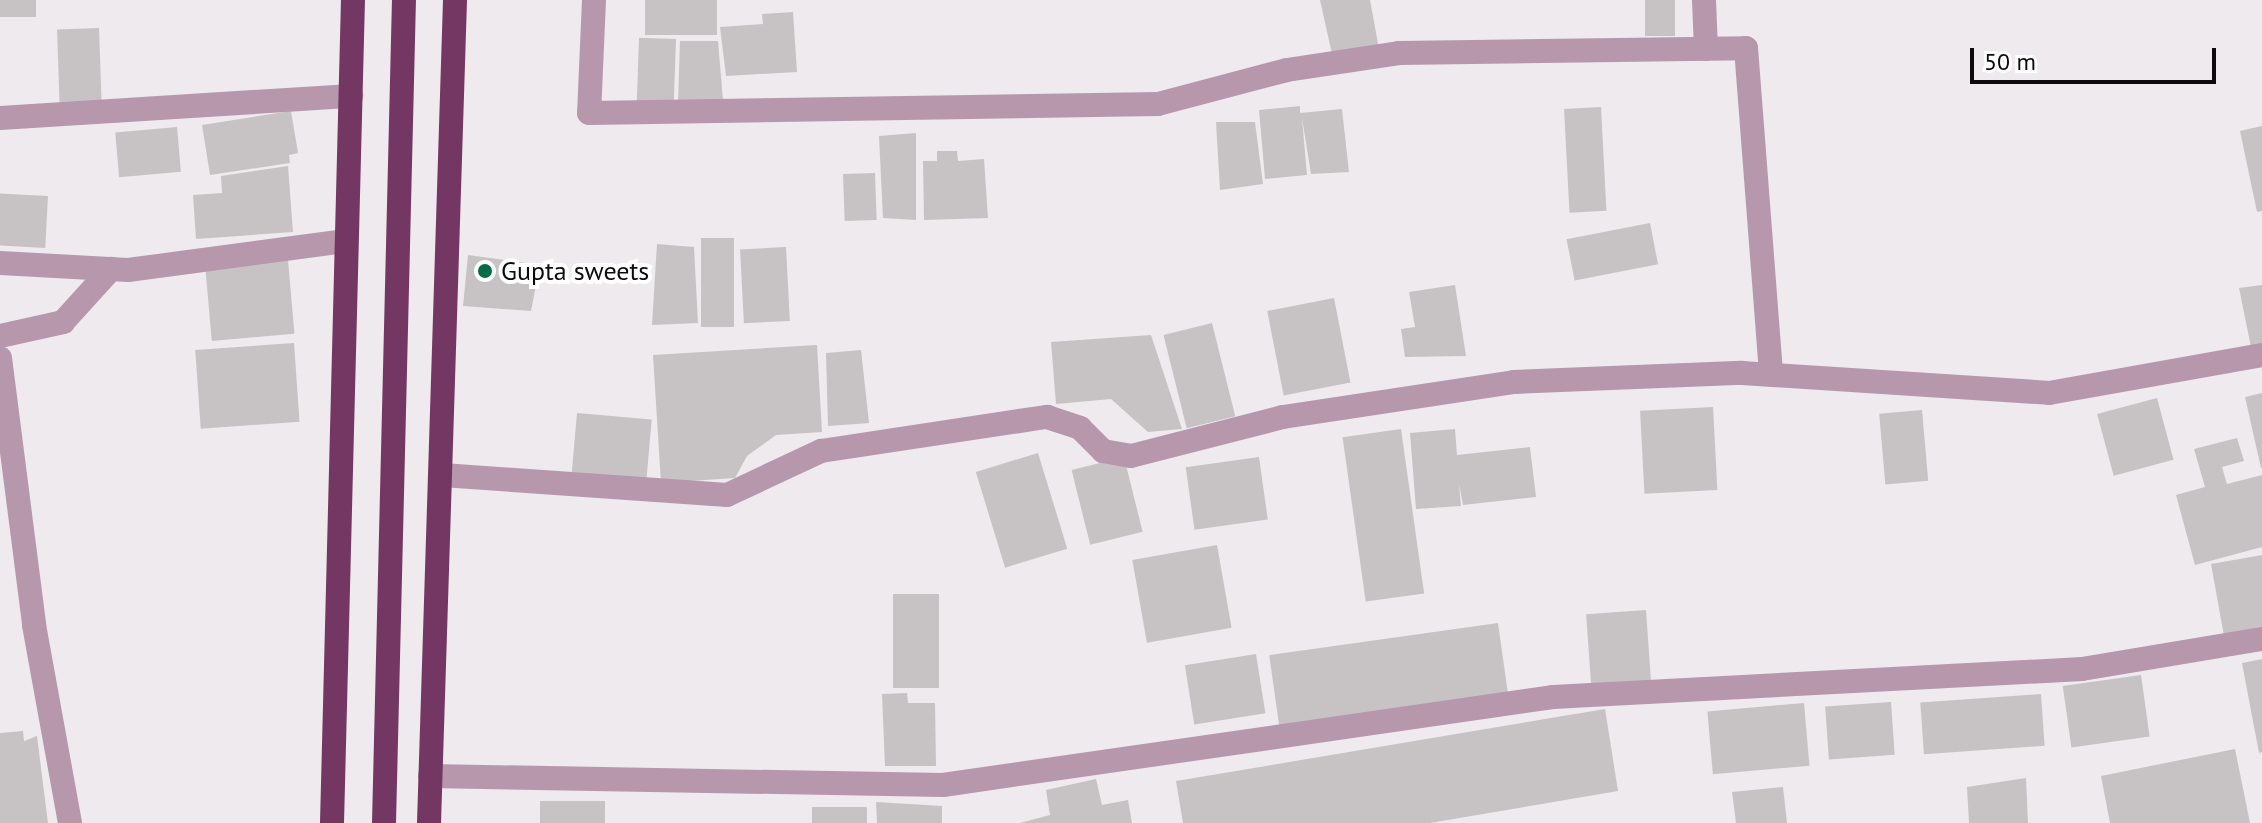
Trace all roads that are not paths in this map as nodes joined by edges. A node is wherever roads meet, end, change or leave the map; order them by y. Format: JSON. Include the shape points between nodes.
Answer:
{"nodes":[{"id":1,"x":353,"y":0,"type":"edge"},
{"id":2,"x":404,"y":0,"type":"edge"},
{"id":3,"x":455,"y":0,"type":"edge"},
{"id":4,"x":594,"y":0,"type":"edge"},
{"id":5,"x":1704,"y":0,"type":"edge"},
{"id":6,"x":1706,"y":49,"type":"junction"},
{"id":7,"x":351,"y":96,"type":"junction"},
{"id":8,"x":0,"y":118,"type":"edge"},
{"id":9,"x":346,"y":241,"type":"junction"},
{"id":10,"x":0,"y":263,"type":"edge"},
{"id":11,"x":111,"y":269,"type":"junction"},
{"id":12,"x":0,"y":336,"type":"edge"},
{"id":13,"x":2262,"y":355,"type":"edge"},
{"id":14,"x":0,"y":358,"type":"edge"},
{"id":15,"x":1771,"y":375,"type":"junction"},
{"id":16,"x":442,"y":475,"type":"junction"},
{"id":17,"x":2262,"y":639,"type":"edge"},
{"id":18,"x":430,"y":776,"type":"junction"},
{"id":19,"x":70,"y":823,"type":"edge"},
{"id":20,"x":332,"y":823,"type":"edge"},
{"id":21,"x":384,"y":823,"type":"edge"},
{"id":22,"x":429,"y":823,"type":"edge"}],
"edges":[{"from":1,"to":7,"type":"highway"},
{"from":2,"to":21,"type":"highway"},
{"from":3,"to":16,"type":"highway"},
{"from":4,"to":6,"type":"street","via":[[589,113],[1158,104],[1287,70],[1399,53]]},
{"from":5,"to":6,"type":"street"},
{"from":6,"to":15,"type":"street","via":[[1746,48]]},
{"from":7,"to":8,"type":"street"},
{"from":7,"to":9,"type":"highway"},
{"from":9,"to":11,"type":"street"},
{"from":9,"to":20,"type":"highway"},
{"from":10,"to":11,"type":"street"},
{"from":11,"to":12,"type":"street","via":[[63,322]]},
{"from":13,"to":15,"type":"street","via":[[2049,393]]},
{"from":14,"to":19,"type":"street","via":[[34,625]]},
{"from":15,"to":16,"type":"street","via":[[1514,382],[1283,417],[1131,456],[1103,451],[1080,428],[1047,417],[821,451],[727,495]]},
{"from":16,"to":18,"type":"highway"},
{"from":17,"to":18,"type":"street","via":[[2082,669],[1553,697],[943,785]]},
{"from":18,"to":22,"type":"highway"}]}
